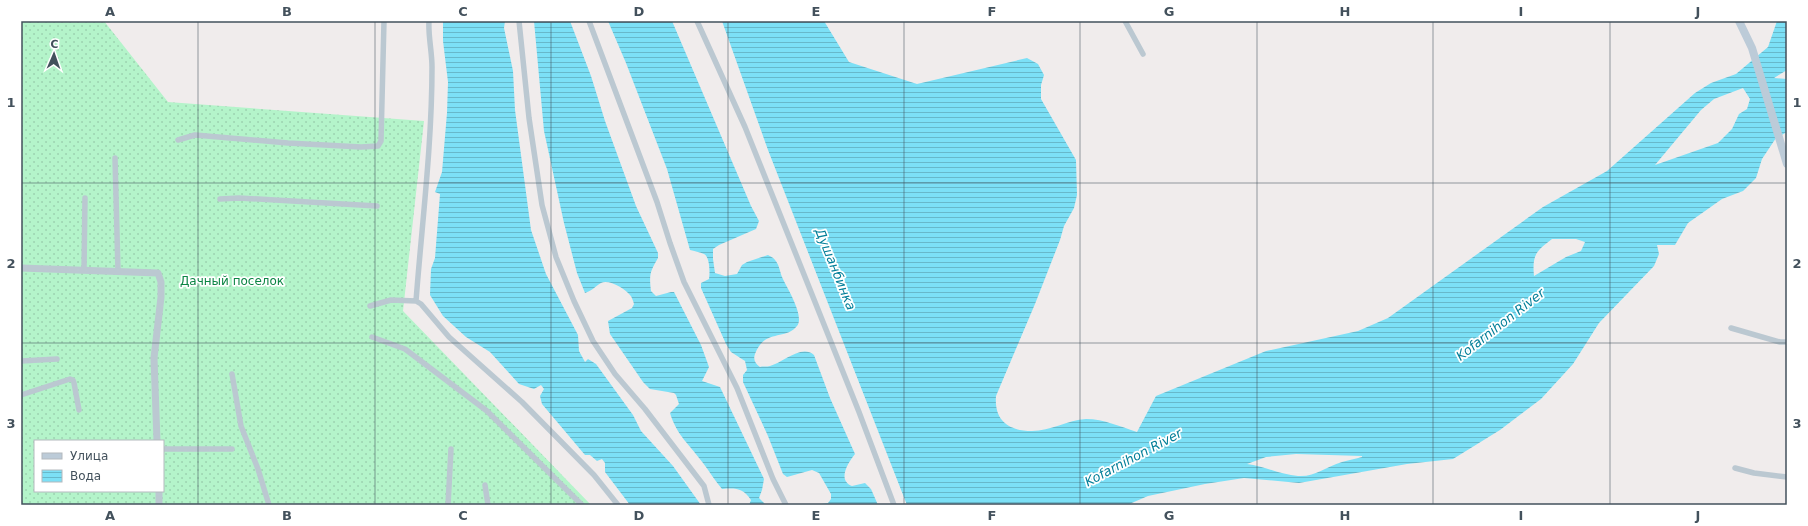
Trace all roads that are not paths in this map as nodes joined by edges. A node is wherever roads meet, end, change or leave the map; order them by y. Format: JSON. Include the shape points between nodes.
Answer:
{"nodes":[{"id":1,"x":384,"y":21,"type":"edge"},
{"id":2,"x":429,"y":21,"type":"edge"},
{"id":3,"x":519,"y":21,"type":"edge"},
{"id":4,"x":589,"y":21,"type":"edge"},
{"id":5,"x":697,"y":21,"type":"edge"},
{"id":6,"x":1125,"y":21,"type":"edge"},
{"id":7,"x":1739,"y":21,"type":"edge"},
{"id":8,"x":1143,"y":54,"type":"dead end"},
{"id":9,"x":178,"y":140,"type":"dead end"},
{"id":10,"x":115,"y":158,"type":"dead end"},
{"id":11,"x":1786,"y":160,"type":"edge"},
{"id":12,"x":85,"y":198,"type":"dead end"},
{"id":13,"x":220,"y":199,"type":"dead end"},
{"id":14,"x":377,"y":206,"type":"dead end"},
{"id":15,"x":21,"y":268,"type":"edge"},
{"id":16,"x":84,"y":270,"type":"junction"},
{"id":17,"x":118,"y":271,"type":"junction"},
{"id":18,"x":416,"y":301,"type":"junction"},
{"id":19,"x":370,"y":306,"type":"dead end"},
{"id":20,"x":1731,"y":328,"type":"dead end"},
{"id":21,"x":372,"y":337,"type":"dead end"},
{"id":22,"x":1787,"y":342,"type":"edge"},
{"id":23,"x":56,"y":359,"type":"dead end"},
{"id":24,"x":21,"y":361,"type":"edge"},
{"id":25,"x":232,"y":374,"type":"dead end"},
{"id":26,"x":21,"y":395,"type":"edge"},
{"id":27,"x":78,"y":410,"type":"dead end"},
{"id":28,"x":157,"y":440,"type":"edge"},
{"id":29,"x":164,"y":449,"type":"edge"},
{"id":30,"x":232,"y":449,"type":"dead end"},
{"id":31,"x":451,"y":449,"type":"dead end"},
{"id":32,"x":1735,"y":468,"type":"dead end"},
{"id":33,"x":1787,"y":477,"type":"edge"},
{"id":34,"x":485,"y":485,"type":"dead end"},
{"id":35,"x":159,"y":492,"type":"edge"},
{"id":36,"x":159,"y":505,"type":"edge"},
{"id":37,"x":269,"y":505,"type":"edge"},
{"id":38,"x":448,"y":505,"type":"edge"},
{"id":39,"x":488,"y":505,"type":"edge"},
{"id":40,"x":582,"y":505,"type":"edge"},
{"id":41,"x":618,"y":505,"type":"edge"},
{"id":42,"x":709,"y":505,"type":"edge"},
{"id":43,"x":786,"y":505,"type":"edge"},
{"id":44,"x":894,"y":505,"type":"edge"}],
"edges":[{"from":1,"to":9,"type":"street","via":[[381,141],[378,146],[288,143],[195,135]]},
{"from":2,"to":18,"type":"street","via":[[428,37],[432,65],[429,153]]},
{"from":3,"to":42,"type":"street","via":[[529,118],[542,205],[556,257],[593,341],[615,374],[704,486]]},
{"from":4,"to":43,"type":"street","via":[[684,282],[737,388]]},
{"from":5,"to":44,"type":"street","via":[[745,127],[860,412]]},
{"from":6,"to":8,"type":"street"},
{"from":7,"to":11,"type":"main road","via":[[1752,48]]},
{"from":10,"to":17,"type":"street"},
{"from":12,"to":16,"type":"street"},
{"from":13,"to":14,"type":"street"},
{"from":15,"to":16,"type":"street"},
{"from":16,"to":17,"type":"street"},
{"from":17,"to":28,"type":"street","via":[[153,272],[158,273],[160,277],[161,298],[154,358]]},
{"from":18,"to":19,"type":"street","via":[[391,300]]},
{"from":18,"to":41,"type":"street","via":[[449,337],[522,402],[594,475]]},
{"from":20,"to":22,"type":"street"},
{"from":21,"to":40,"type":"street","via":[[405,349],[487,411]]},
{"from":23,"to":24,"type":"street"},
{"from":25,"to":37,"type":"street","via":[[241,426]]},
{"from":26,"to":27,"type":"street","via":[[70,379],[74,383]]},
{"from":29,"to":30,"type":"street"},
{"from":31,"to":38,"type":"street"},
{"from":32,"to":33,"type":"street","via":[[1754,474]]},
{"from":34,"to":39,"type":"street"},
{"from":35,"to":36,"type":"street"}]}
